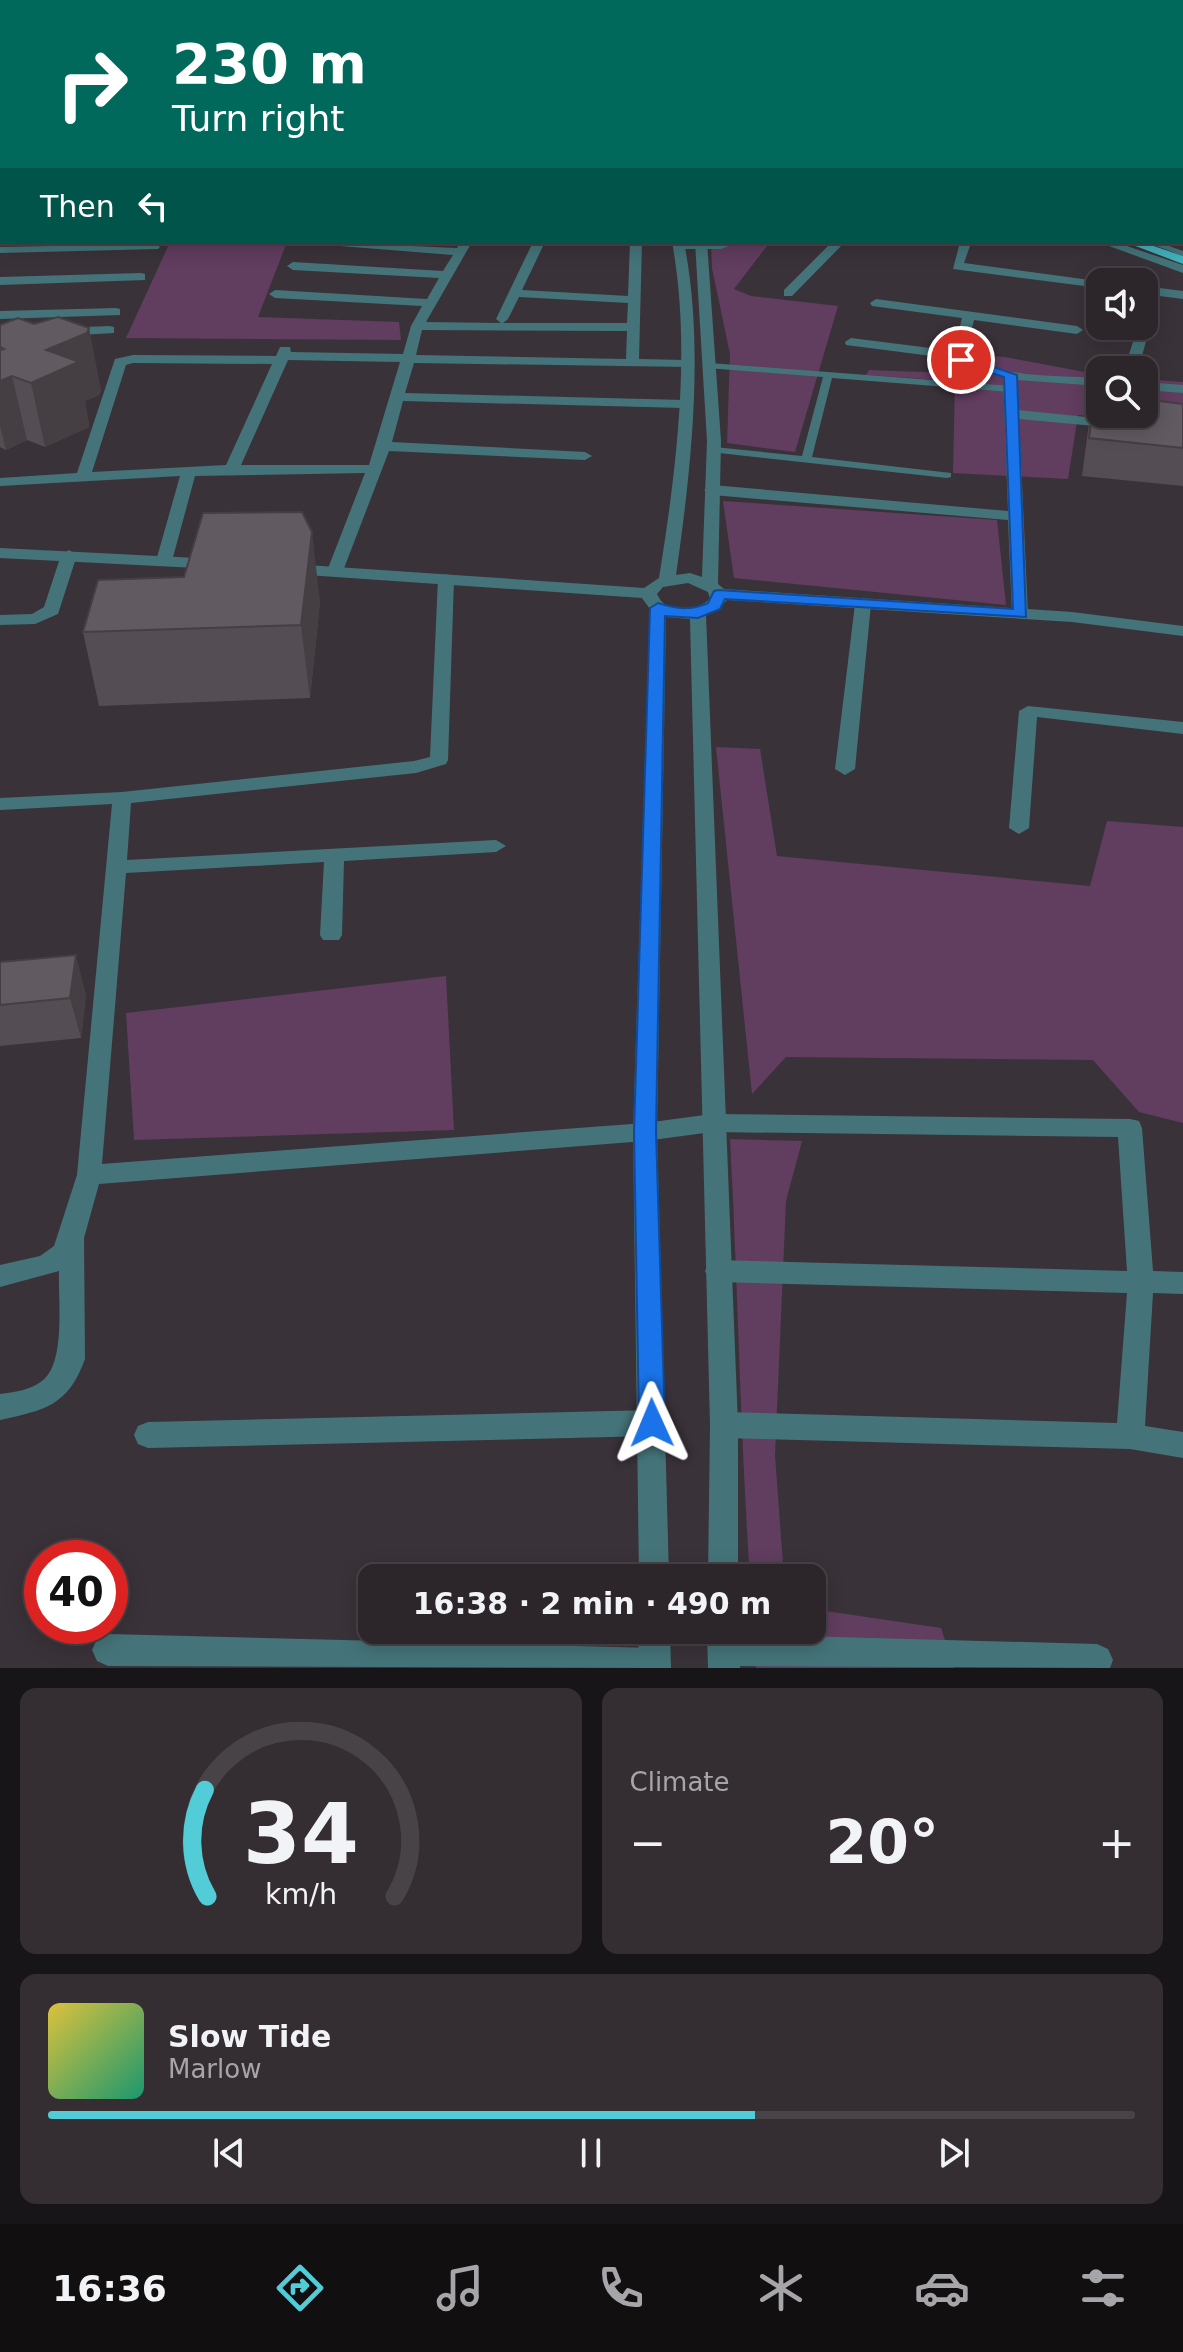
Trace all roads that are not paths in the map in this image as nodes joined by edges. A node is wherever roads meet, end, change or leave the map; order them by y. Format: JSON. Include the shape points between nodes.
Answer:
{"nodes":[{"id":1,"x":381,"y":244,"type":"edge"},
{"id":2,"x":538,"y":244,"type":"edge"},
{"id":3,"x":636,"y":244,"type":"edge"},
{"id":4,"x":678,"y":244,"type":"edge"},
{"id":5,"x":701,"y":244,"type":"edge"},
{"id":6,"x":837,"y":244,"type":"edge"},
{"id":7,"x":965,"y":244,"type":"edge"},
{"id":8,"x":1110,"y":244,"type":"edge"},
{"id":9,"x":1137,"y":244,"type":"edge"},
{"id":10,"x":1156,"y":244,"type":"edge"},
{"id":11,"x":154,"y":247,"type":"dead end"},
{"id":12,"x":463,"y":247,"type":"edge"},
{"id":13,"x":0,"y":250,"type":"edge"},
{"id":14,"x":1183,"y":254,"type":"edge"},
{"id":15,"x":1183,"y":260,"type":"edge"},
{"id":16,"x":293,"y":266,"type":"dead end"},
{"id":17,"x":1183,"y":269,"type":"edge"},
{"id":18,"x":447,"y":275,"type":"junction"},
{"id":19,"x":141,"y":277,"type":"dead end"},
{"id":20,"x":0,"y":281,"type":"edge"},
{"id":21,"x":1086,"y":282,"type":"edge"},
{"id":22,"x":1158,"y":292,"type":"edge"},
{"id":23,"x":514,"y":293,"type":"junction"},
{"id":24,"x":788,"y":293,"type":"dead end"},
{"id":25,"x":275,"y":294,"type":"dead end"},
{"id":26,"x":1183,"y":295,"type":"edge"},
{"id":27,"x":634,"y":300,"type":"junction"},
{"id":28,"x":430,"y":303,"type":"junction"},
{"id":29,"x":876,"y":303,"type":"dead end"},
{"id":30,"x":116,"y":312,"type":"dead end"},
{"id":31,"x":0,"y":315,"type":"edge"},
{"id":32,"x":969,"y":316,"type":"junction"},
{"id":33,"x":502,"y":319,"type":"dead end"},
{"id":34,"x":417,"y":326,"type":"junction"},
{"id":35,"x":633,"y":327,"type":"junction"},
{"id":36,"x":109,"y":330,"type":"dead end"},
{"id":37,"x":1077,"y":330,"type":"dead end"},
{"id":38,"x":47,"y":333,"type":"edge"},
{"id":39,"x":851,"y":342,"type":"dead end"},
{"id":40,"x":284,"y":353,"type":"junction"},
{"id":41,"x":959,"y":356,"type":"junction"},
{"id":42,"x":408,"y":359,"type":"junction"},
{"id":43,"x":632,"y":363,"type":"junction"},
{"id":44,"x":684,"y":364,"type":"junction"},
{"id":45,"x":710,"y":366,"type":"junction"},
{"id":46,"x":828,"y":375,"type":"junction"},
{"id":47,"x":1011,"y":382,"type":"junction"},
{"id":48,"x":1086,"y":382,"type":"edge"},
{"id":49,"x":1158,"y":387,"type":"edge"},
{"id":50,"x":1183,"y":389,"type":"edge"},
{"id":51,"x":397,"y":397,"type":"junction"},
{"id":52,"x":684,"y":404,"type":"junction"},
{"id":53,"x":1012,"y":414,"type":"junction"},
{"id":54,"x":1086,"y":421,"type":"edge"},
{"id":55,"x":383,"y":446,"type":"junction"},
{"id":56,"x":714,"y":450,"type":"junction"},
{"id":57,"x":585,"y":456,"type":"dead end"},
{"id":58,"x":806,"y":460,"type":"junction"},
{"id":59,"x":232,"y":469,"type":"junction"},
{"id":60,"x":374,"y":469,"type":"junction"},
{"id":61,"x":189,"y":471,"type":"junction"},
{"id":62,"x":947,"y":475,"type":"dead end"},
{"id":63,"x":83,"y":477,"type":"junction"},
{"id":64,"x":0,"y":482,"type":"edge"},
{"id":65,"x":712,"y":490,"type":"junction"},
{"id":66,"x":1016,"y":516,"type":"junction"},
{"id":67,"x":0,"y":553,"type":"edge"},
{"id":68,"x":69,"y":555,"type":"junction"},
{"id":69,"x":164,"y":561,"type":"junction"},
{"id":70,"x":226,"y":565,"type":"edge"},
{"id":71,"x":273,"y":568,"type":"edge"},
{"id":72,"x":335,"y":571,"type":"junction"},
{"id":73,"x":446,"y":579,"type":"junction"},
{"id":74,"x":667,"y":579,"type":"junction"},
{"id":75,"x":714,"y":589,"type":"junction"},
{"id":76,"x":653,"y":601,"type":"junction"},
{"id":77,"x":863,"y":604,"type":"junction"},
{"id":78,"x":698,"y":613,"type":"junction"},
{"id":79,"x":1020,"y":614,"type":"junction"},
{"id":80,"x":0,"y":620,"type":"edge"},
{"id":81,"x":1183,"y":631,"type":"edge"},
{"id":82,"x":1183,"y":728,"type":"edge"},
{"id":83,"x":845,"y":769,"type":"dead end"},
{"id":84,"x":122,"y":798,"type":"junction"},
{"id":85,"x":0,"y":804,"type":"edge"},
{"id":86,"x":1019,"y":828,"type":"dead end"},
{"id":87,"x":496,"y":846,"type":"dead end"},
{"id":88,"x":334,"y":856,"type":"junction"},
{"id":89,"x":117,"y":867,"type":"junction"},
{"id":90,"x":331,"y":935,"type":"dead end"},
{"id":91,"x":712,"y":1123,"type":"junction"},
{"id":92,"x":645,"y":1132,"type":"junction"},
{"id":93,"x":89,"y":1175,"type":"junction"},
{"id":94,"x":72,"y":1236,"type":"junction"},
{"id":95,"x":718,"y":1271,"type":"junction"},
{"id":96,"x":0,"y":1276,"type":"edge"},
{"id":97,"x":1141,"y":1281,"type":"junction"},
{"id":98,"x":1183,"y":1283,"type":"edge"},
{"id":99,"x":0,"y":1407,"type":"edge"},
{"id":100,"x":652,"y":1423,"type":"junction"},
{"id":101,"x":724,"y":1425,"type":"junction"},
{"id":102,"x":148,"y":1435,"type":"dead end"},
{"id":103,"x":1130,"y":1436,"type":"junction"},
{"id":104,"x":1183,"y":1445,"type":"edge"},
{"id":105,"x":654,"y":1564,"type":"edge"},
{"id":106,"x":723,"y":1564,"type":"edge"},
{"id":107,"x":654,"y":1644,"type":"edge"},
{"id":108,"x":724,"y":1649,"type":"edge"},
{"id":109,"x":108,"y":1650,"type":"dead end"},
{"id":110,"x":1097,"y":1660,"type":"dead end"},
{"id":111,"x":655,"y":1666,"type":"edge"}],
"edges":[{"from":1,"to":12,"type":"street"},
{"from":2,"to":23,"type":"street"},
{"from":3,"to":27,"type":"street"},
{"from":4,"to":5,"type":"street"},
{"from":4,"to":44,"type":"street"},
{"from":5,"to":45,"type":"street"},
{"from":6,"to":24,"type":"street"},
{"from":7,"to":21,"type":"street","via":[[957,266]]},
{"from":8,"to":17,"type":"street"},
{"from":9,"to":15,"type":"main road"},
{"from":10,"to":14,"type":"lane"},
{"from":11,"to":13,"type":"street"},
{"from":12,"to":18,"type":"street"},
{"from":16,"to":18,"type":"street"},
{"from":18,"to":28,"type":"street"},
{"from":19,"to":20,"type":"street"},
{"from":22,"to":26,"type":"street"},
{"from":23,"to":27,"type":"street"},
{"from":23,"to":33,"type":"street"},
{"from":25,"to":28,"type":"street"},
{"from":27,"to":35,"type":"street"},
{"from":28,"to":34,"type":"street"},
{"from":29,"to":32,"type":"street"},
{"from":30,"to":31,"type":"street"},
{"from":32,"to":37,"type":"street"},
{"from":32,"to":41,"type":"street"},
{"from":34,"to":35,"type":"street"},
{"from":34,"to":42,"type":"street"},
{"from":35,"to":43,"type":"street"},
{"from":36,"to":38,"type":"street"},
{"from":39,"to":41,"type":"street"},
{"from":40,"to":42,"type":"street"},
{"from":40,"to":59,"type":"street"},
{"from":40,"to":63,"type":"street","via":[[120,362],[108,371]]},
{"from":41,"to":47,"type":"street"},
{"from":42,"to":43,"type":"street"},
{"from":42,"to":51,"type":"street"},
{"from":43,"to":44,"type":"street"},
{"from":44,"to":52,"type":"street"},
{"from":45,"to":46,"type":"lane"},
{"from":45,"to":56,"type":"street"},
{"from":46,"to":47,"type":"lane"},
{"from":46,"to":58,"type":"lane"},
{"from":47,"to":48,"type":"street"},
{"from":47,"to":53,"type":"street"},
{"from":49,"to":50,"type":"street"},
{"from":51,"to":52,"type":"street"},
{"from":51,"to":55,"type":"street"},
{"from":52,"to":74,"type":"street","via":[[684,466]]},
{"from":53,"to":54,"type":"street"},
{"from":53,"to":66,"type":"street"},
{"from":55,"to":57,"type":"street"},
{"from":55,"to":60,"type":"street"},
{"from":56,"to":58,"type":"lane"},
{"from":56,"to":65,"type":"street"},
{"from":58,"to":62,"type":"lane"},
{"from":59,"to":60,"type":"street"},
{"from":59,"to":61,"type":"street"},
{"from":60,"to":72,"type":"street"},
{"from":61,"to":63,"type":"street"},
{"from":61,"to":69,"type":"street"},
{"from":63,"to":64,"type":"street"},
{"from":65,"to":66,"type":"street"},
{"from":65,"to":75,"type":"street"},
{"from":66,"to":79,"type":"street"},
{"from":67,"to":68,"type":"street"},
{"from":68,"to":69,"type":"street"},
{"from":68,"to":80,"type":"street","via":[[52,610],[35,619]]},
{"from":69,"to":70,"type":"street"},
{"from":71,"to":72,"type":"street"},
{"from":72,"to":73,"type":"street"},
{"from":73,"to":76,"type":"street"},
{"from":73,"to":84,"type":"street","via":[[439,760],[416,767]]},
{"from":74,"to":75,"type":"street","via":[[690,578]]},
{"from":74,"to":76,"type":"street","via":[[658,583]]},
{"from":75,"to":77,"type":"street"},
{"from":75,"to":78,"type":"street","via":[[715,606]]},
{"from":76,"to":78,"type":"street","via":[[673,614]]},
{"from":76,"to":92,"type":"street"},
{"from":77,"to":79,"type":"street"},
{"from":77,"to":83,"type":"street"},
{"from":78,"to":91,"type":"street"},
{"from":79,"to":81,"type":"street"},
{"from":82,"to":86,"type":"street","via":[[1028,711]]},
{"from":84,"to":85,"type":"street"},
{"from":84,"to":89,"type":"street"},
{"from":87,"to":88,"type":"street"},
{"from":88,"to":89,"type":"street"},
{"from":88,"to":90,"type":"street"},
{"from":89,"to":93,"type":"street"},
{"from":91,"to":92,"type":"street"},
{"from":91,"to":95,"type":"street"},
{"from":91,"to":97,"type":"street","via":[[1130,1128]]},
{"from":92,"to":93,"type":"street"},
{"from":92,"to":100,"type":"street"},
{"from":93,"to":94,"type":"street"},
{"from":94,"to":96,"type":"street","via":[[64,1253],[47,1265]]},
{"from":94,"to":99,"type":"street","via":[[71,1359],[66,1377],[42,1397]]},
{"from":95,"to":97,"type":"street"},
{"from":95,"to":101,"type":"street"},
{"from":97,"to":98,"type":"street"},
{"from":97,"to":103,"type":"street"},
{"from":100,"to":102,"type":"street"},
{"from":100,"to":105,"type":"street"},
{"from":101,"to":103,"type":"street"},
{"from":101,"to":106,"type":"street"},
{"from":103,"to":104,"type":"street"},
{"from":107,"to":111,"type":"street"},
{"from":108,"to":110,"type":"street"},
{"from":109,"to":111,"type":"street"}]}
